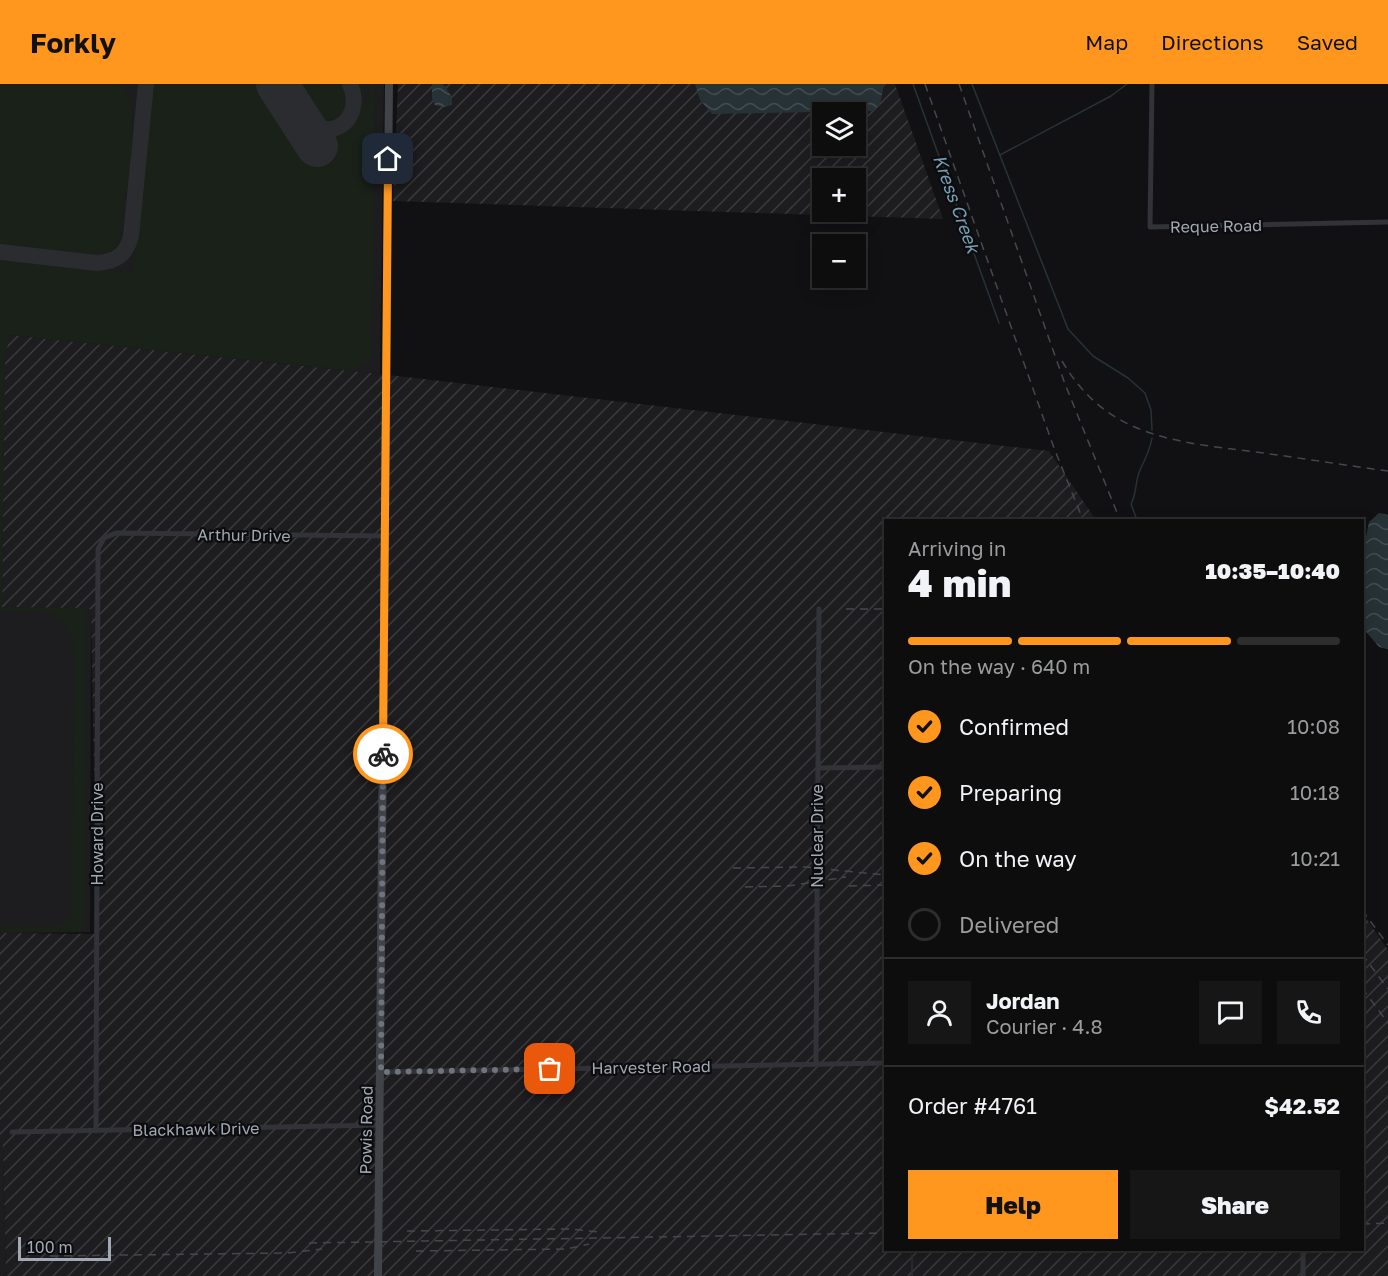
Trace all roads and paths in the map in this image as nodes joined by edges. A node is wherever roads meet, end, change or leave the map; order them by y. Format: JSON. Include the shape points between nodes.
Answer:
{"nodes":[{"id":1,"x":389,"y":84,"type":"edge"},
{"id":2,"x":1152,"y":84,"type":"edge"},
{"id":3,"x":1388,"y":222,"type":"edge"},
{"id":4,"x":385,"y":536,"type":"junction"},
{"id":5,"x":104,"y":538,"type":"joint"},
{"id":6,"x":819,"y":609,"type":"dead end"},
{"id":7,"x":884,"y":767,"type":"edge"},
{"id":8,"x":818,"y":768,"type":"junction"},
{"id":9,"x":884,"y":1063,"type":"edge"},
{"id":10,"x":816,"y":1064,"type":"junction"},
{"id":11,"x":381,"y":1072,"type":"junction"},
{"id":12,"x":380,"y":1125,"type":"junction"},
{"id":13,"x":96,"y":1131,"type":"junction"},
{"id":14,"x":12,"y":1132,"type":"dead end"},
{"id":15,"x":1303,"y":1251,"type":"edge"},
{"id":16,"x":378,"y":1276,"type":"edge"},
{"id":17,"x":1303,"y":1276,"type":"edge"}],
"edges":[{"from":1,"to":4,"type":"street","name":"Powis Road"},
{"from":2,"to":3,"type":"street","name":"Reque Road","via":[[1150,227]]},
{"from":4,"to":5,"type":"street","name":"Arthur Drive","via":[[116,533]]},
{"from":4,"to":11,"type":"street","name":"Powis Road"},
{"from":5,"to":13,"type":"street","name":"Howard Drive","via":[[99,549]]},
{"from":6,"to":8,"type":"street","name":"Nuclear Drive"},
{"from":7,"to":8,"type":"street"},
{"from":8,"to":10,"type":"street","name":"Nuclear Drive"},
{"from":9,"to":10,"type":"street","name":"Harvester Road"},
{"from":10,"to":11,"type":"street","name":"Harvester Road"},
{"from":11,"to":12,"type":"street","name":"Powis Road"},
{"from":12,"to":13,"type":"street","name":"Blackhawk Drive"},
{"from":12,"to":16,"type":"street","name":"Powis Road"},
{"from":13,"to":14,"type":"street","name":"Blackhawk Drive"},
{"from":15,"to":17,"type":"street"}]}
